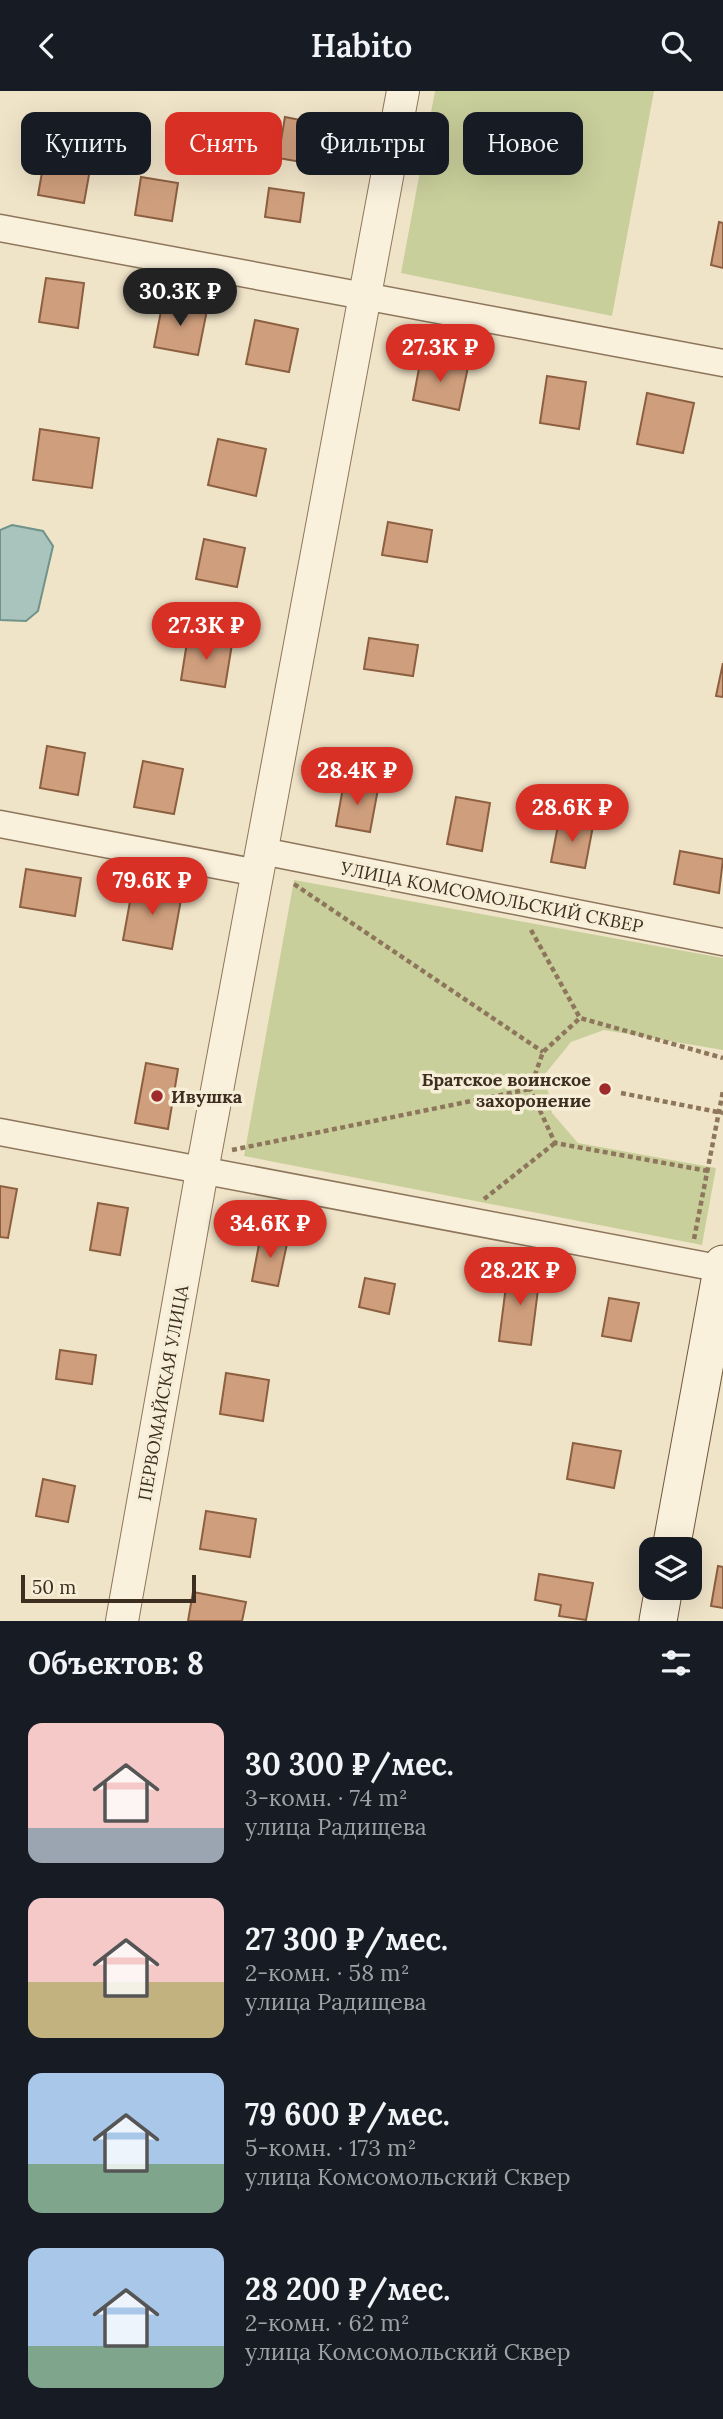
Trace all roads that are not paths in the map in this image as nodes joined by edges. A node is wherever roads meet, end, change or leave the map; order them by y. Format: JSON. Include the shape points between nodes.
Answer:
{"nodes":[{"id":1,"x":403,"y":91,"type":"edge"},
{"id":2,"x":0,"y":228,"type":"edge"},
{"id":3,"x":365,"y":296,"type":"junction"},
{"id":4,"x":723,"y":363,"type":"edge"},
{"id":5,"x":0,"y":824,"type":"edge"},
{"id":6,"x":260,"y":862,"type":"junction"},
{"id":7,"x":723,"y":942,"type":"edge"},
{"id":8,"x":0,"y":1132,"type":"edge"},
{"id":9,"x":202,"y":1171,"type":"junction"},
{"id":10,"x":723,"y":1267,"type":"edge"},
{"id":11,"x":673,"y":1537,"type":"edge"},
{"id":12,"x":662,"y":1600,"type":"edge"},
{"id":13,"x":122,"y":1621,"type":"edge"},
{"id":14,"x":658,"y":1621,"type":"edge"}],
"edges":[{"from":1,"to":3,"type":"street","name":"ПЕРВОМАЙСКАЯ УЛИЦА"},
{"from":2,"to":3,"type":"street"},
{"from":3,"to":4,"type":"street"},
{"from":3,"to":6,"type":"street","name":"ПЕРВОМАЙСКАЯ УЛИЦА"},
{"from":5,"to":6,"type":"street","name":"УЛИЦА КОМСОМОЛЬСКИЙ СКВЕР"},
{"from":6,"to":7,"type":"street","name":"УЛИЦА КОМСОМОЛЬСКИЙ СКВЕР"},
{"from":6,"to":9,"type":"street","name":"ПЕРВОМАЙСКАЯ УЛИЦА"},
{"from":8,"to":9,"type":"street"},
{"from":9,"to":10,"type":"street"},
{"from":9,"to":13,"type":"street","name":"ПЕРВОМАЙСКАЯ УЛИЦА"},
{"from":10,"to":11,"type":"main road"},
{"from":12,"to":14,"type":"main road"}]}
